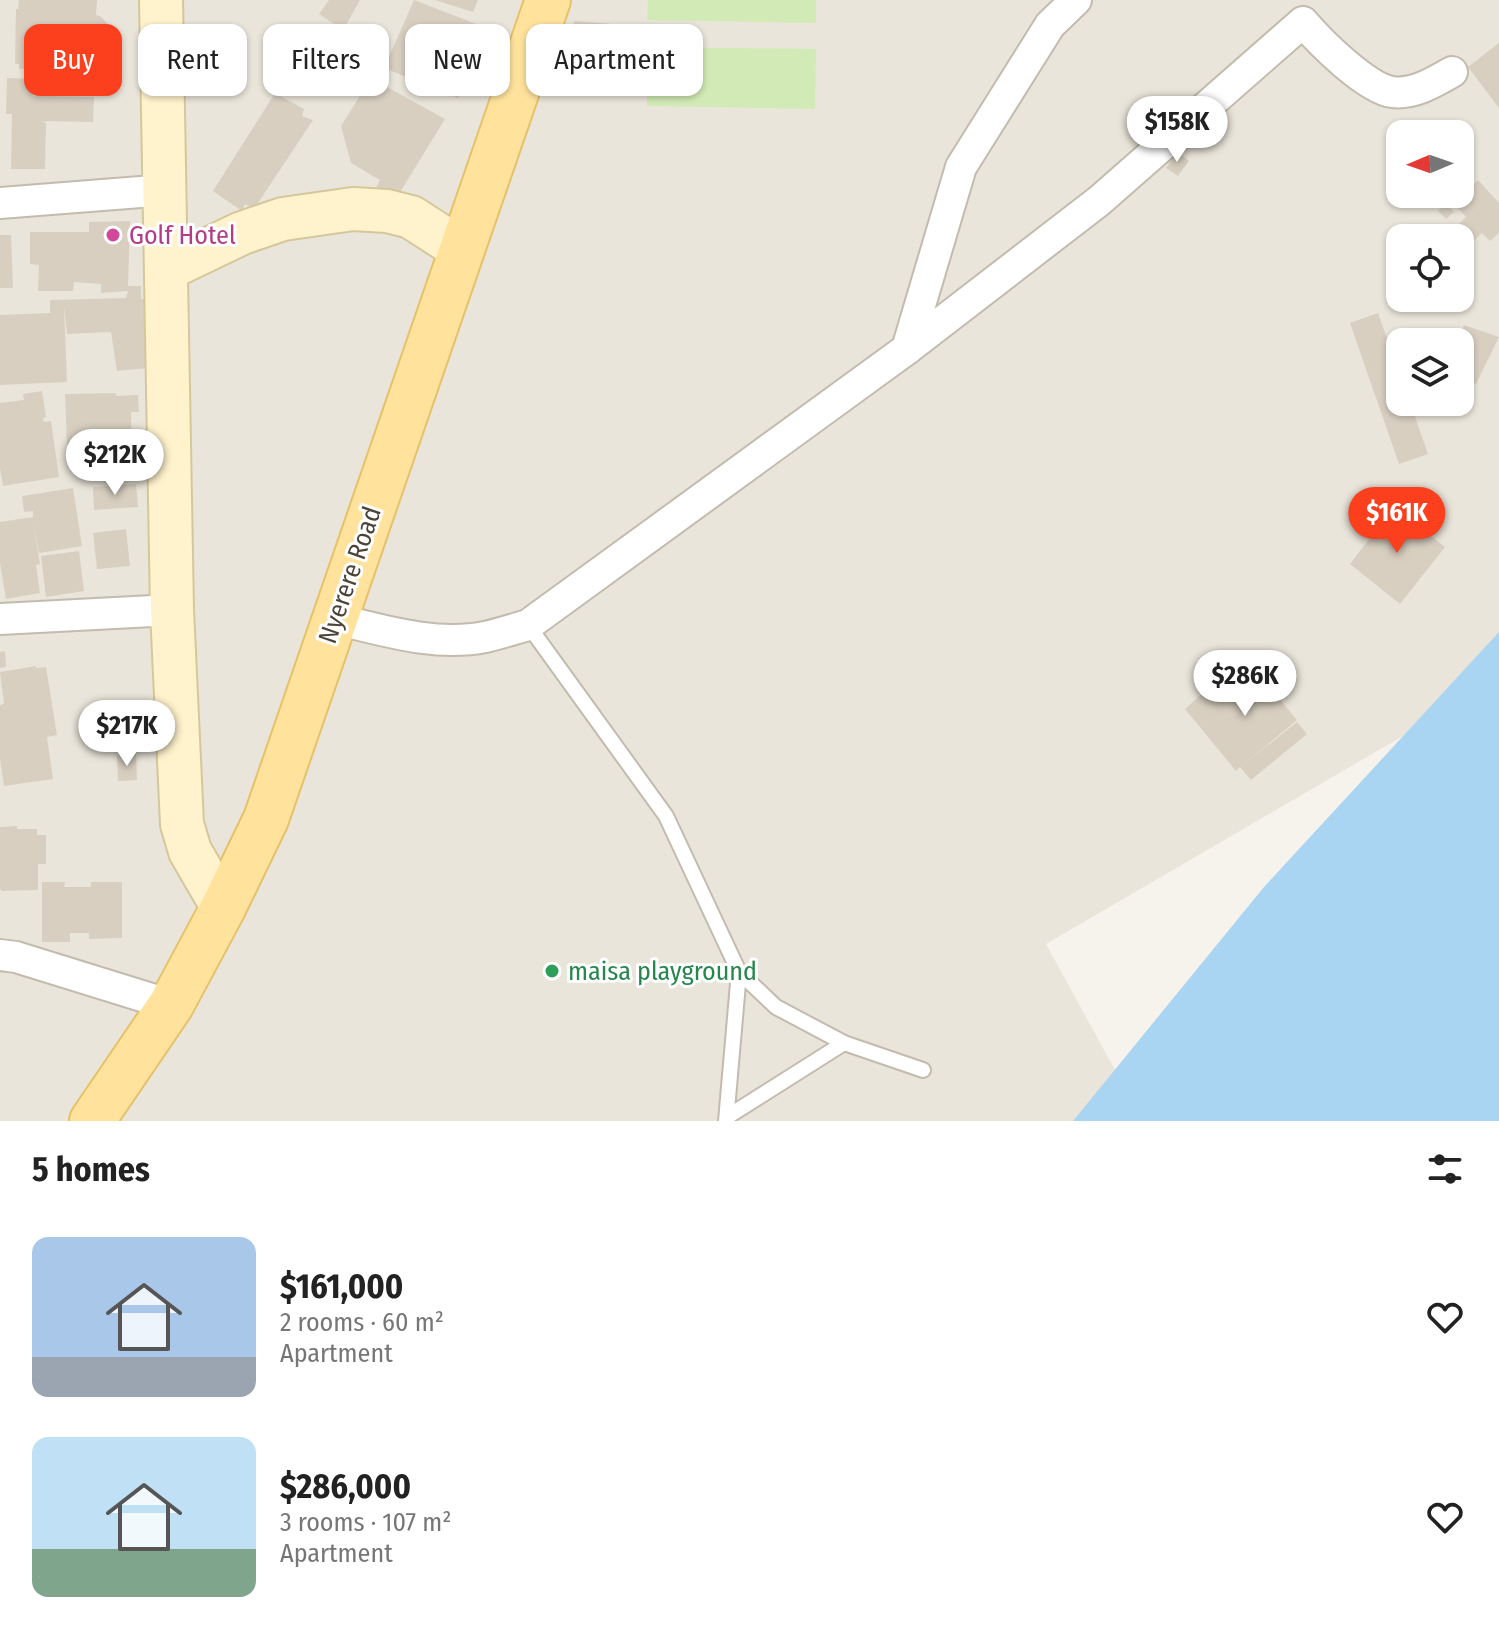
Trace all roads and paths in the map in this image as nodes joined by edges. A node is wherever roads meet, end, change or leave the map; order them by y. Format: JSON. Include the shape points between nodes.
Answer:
{"nodes":[{"id":1,"x":161,"y":0,"type":"edge"},
{"id":2,"x":548,"y":0,"type":"edge"},
{"id":3,"x":1076,"y":0,"type":"edge"},
{"id":4,"x":1300,"y":11,"type":"edge"},
{"id":5,"x":1452,"y":72,"type":"dead end"},
{"id":6,"x":166,"y":190,"type":"junction"},
{"id":7,"x":0,"y":203,"type":"edge"},
{"id":8,"x":462,"y":250,"type":"junction"},
{"id":9,"x":167,"y":269,"type":"junction"},
{"id":10,"x":907,"y":349,"type":"junction"},
{"id":11,"x":172,"y":610,"type":"junction"},
{"id":12,"x":0,"y":619,"type":"edge"},
{"id":13,"x":335,"y":619,"type":"junction"},
{"id":14,"x":528,"y":625,"type":"junction"},
{"id":15,"x":223,"y":908,"type":"junction"},
{"id":16,"x":0,"y":955,"type":"edge"},
{"id":17,"x":739,"y":972,"type":"junction"},
{"id":18,"x":171,"y":1005,"type":"junction"},
{"id":19,"x":844,"y":1043,"type":"junction"},
{"id":20,"x":923,"y":1070,"type":"dead end"},
{"id":21,"x":727,"y":1119,"type":"edge"},
{"id":22,"x":92,"y":1121,"type":"edge"}],
"edges":[{"from":1,"to":6,"type":"street"},
{"from":2,"to":8,"type":"main road","name":"Nyerere Road"},
{"from":3,"to":10,"type":"street","via":[[1050,25],[961,167]]},
{"from":4,"to":5,"type":"street","via":[[1326,49],[1392,92],[1422,89]]},
{"from":4,"to":10,"type":"street","via":[[1099,201]]},
{"from":6,"to":7,"type":"street"},
{"from":6,"to":9,"type":"street"},
{"from":8,"to":9,"type":"street","via":[[411,217],[353,209],[283,219]]},
{"from":8,"to":13,"type":"main road","name":"Nyerere Road"},
{"from":9,"to":11,"type":"street"},
{"from":10,"to":14,"type":"street"},
{"from":11,"to":12,"type":"street"},
{"from":11,"to":15,"type":"street","via":[[182,824],[190,851]]},
{"from":13,"to":14,"type":"street","via":[[443,640],[483,638]]},
{"from":13,"to":15,"type":"main road","name":"Nyerere Road","via":[[266,819]]},
{"from":14,"to":17,"type":"lane","via":[[666,816]]},
{"from":15,"to":18,"type":"main road","name":"Nyerere Road"},
{"from":16,"to":18,"type":"street"},
{"from":17,"to":19,"type":"lane","via":[[776,1007]]},
{"from":17,"to":21,"type":"lane"},
{"from":18,"to":22,"type":"main road","name":"Nyerere Road"},
{"from":19,"to":20,"type":"lane"},
{"from":19,"to":21,"type":"lane"}]}
